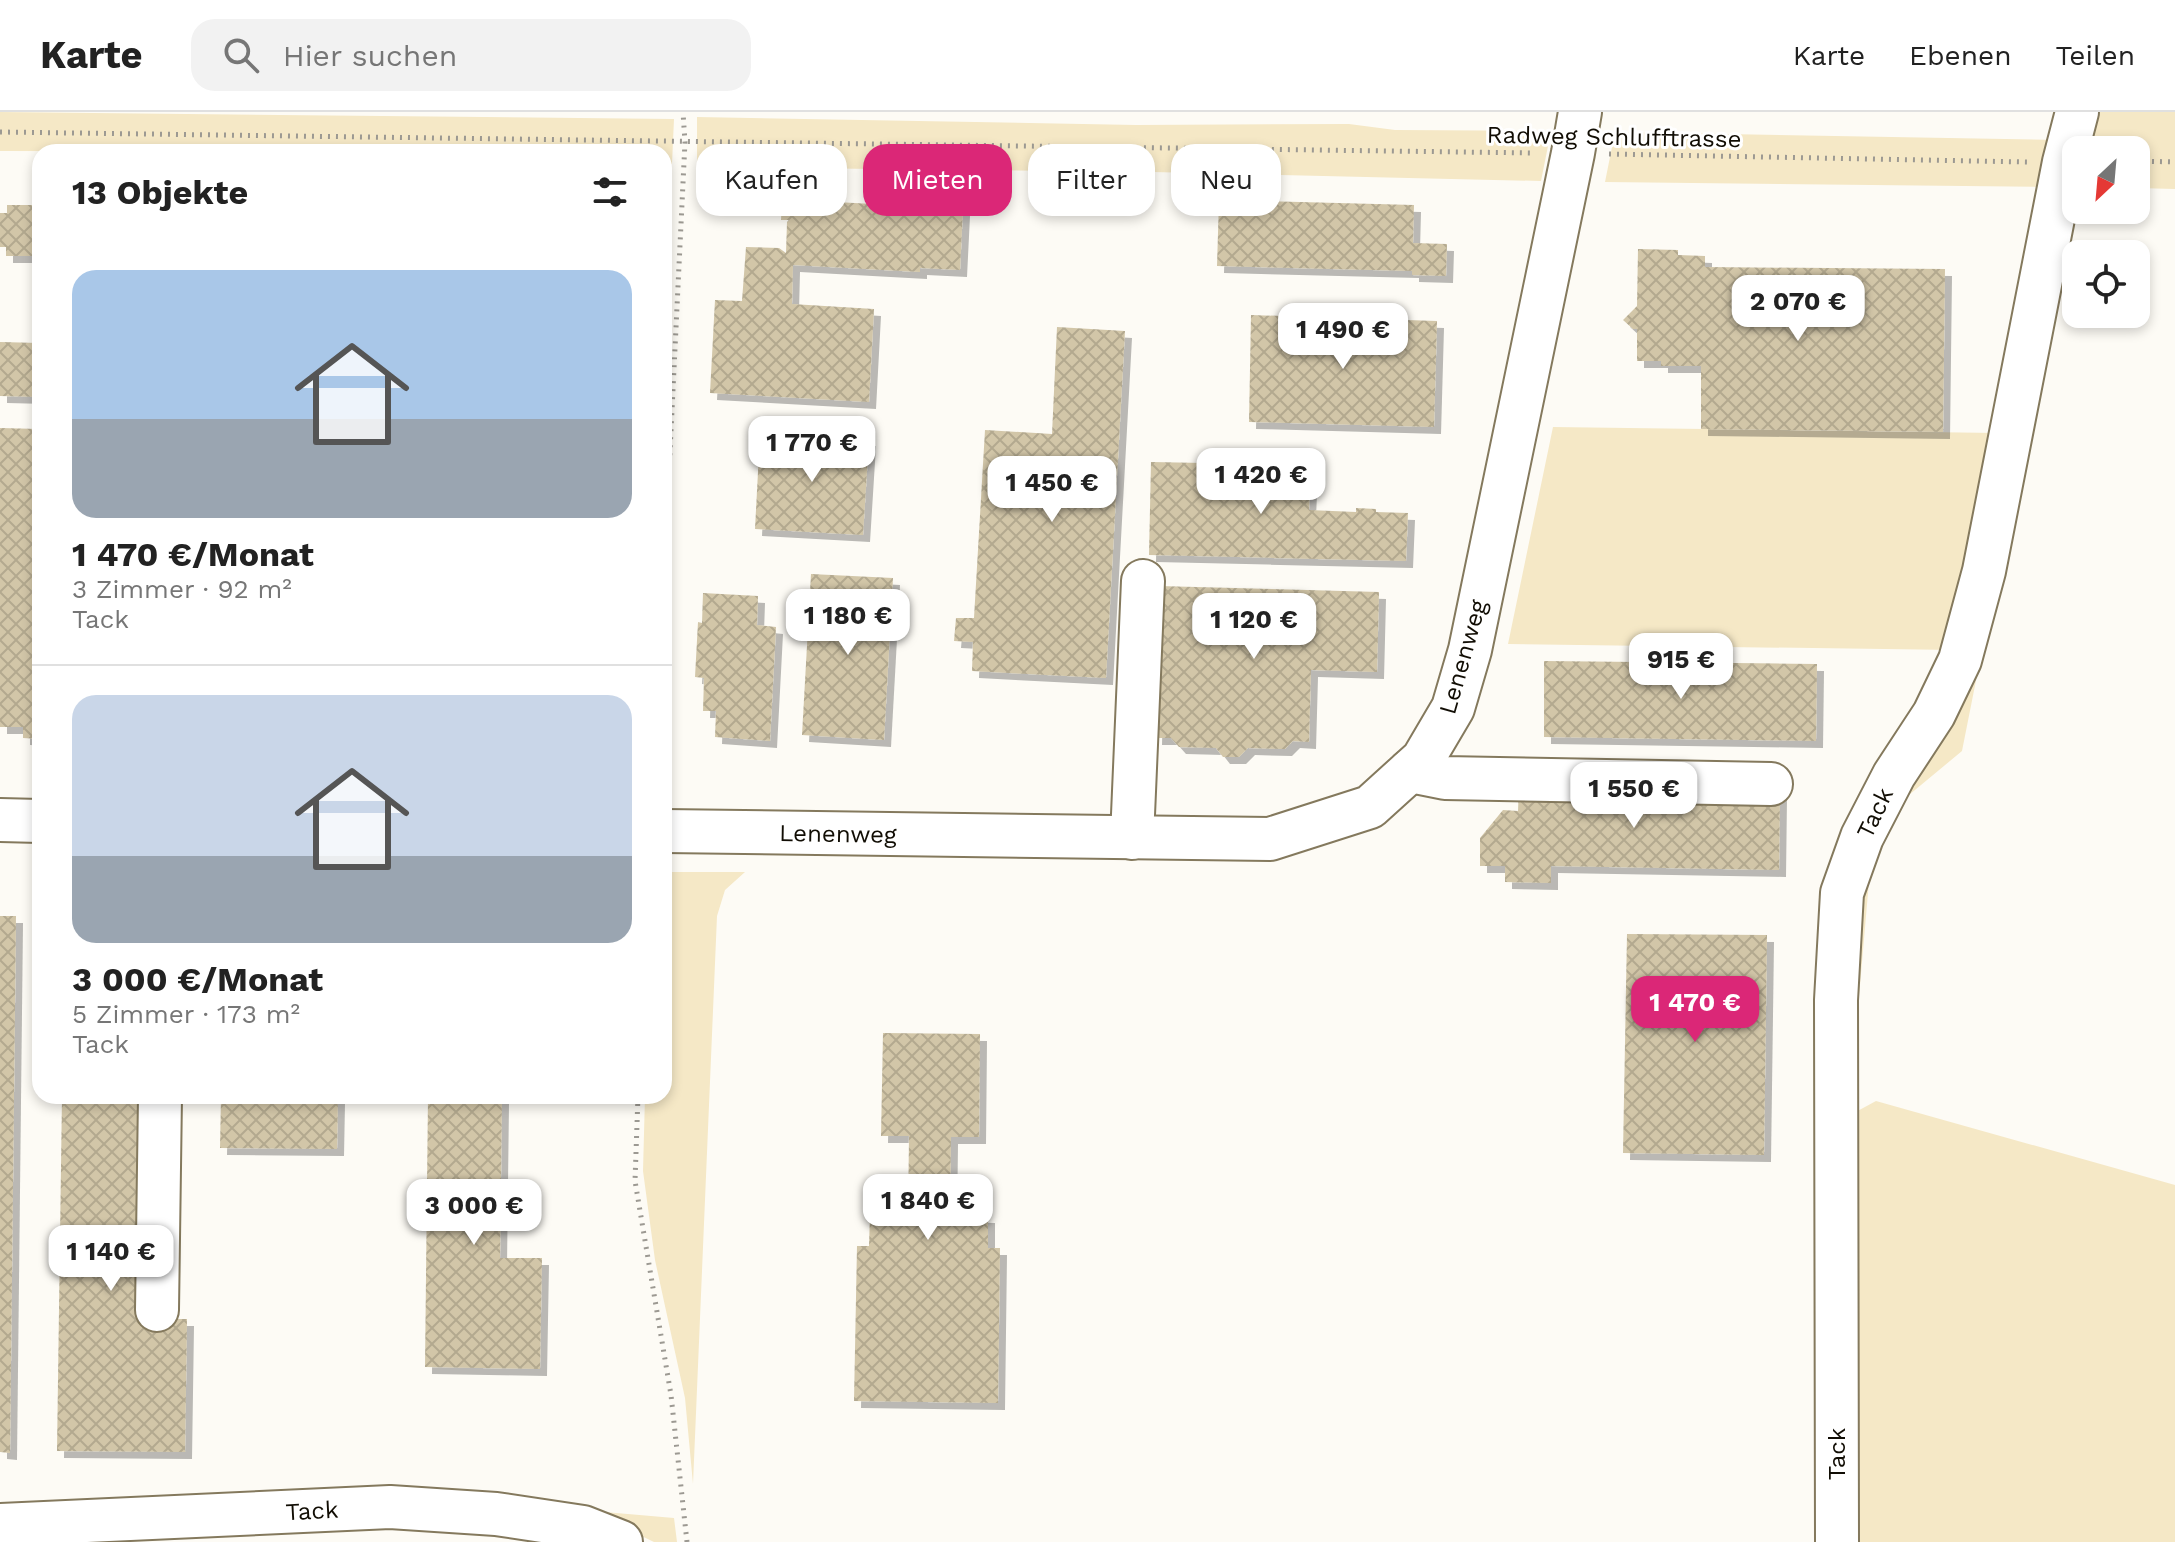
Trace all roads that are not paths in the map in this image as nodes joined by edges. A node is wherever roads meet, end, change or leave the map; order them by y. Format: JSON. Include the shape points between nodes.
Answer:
{"nodes":[{"id":1,"x":1580,"y":112,"type":"edge"},
{"id":2,"x":2077,"y":112,"type":"edge"},
{"id":3,"x":1143,"y":581,"type":"dead end"},
{"id":4,"x":1410,"y":771,"type":"junction"},
{"id":5,"x":1771,"y":784,"type":"dead end"},
{"id":6,"x":0,"y":820,"type":"edge"},
{"id":7,"x":32,"y":821,"type":"edge"},
{"id":8,"x":672,"y":831,"type":"edge"},
{"id":9,"x":1132,"y":838,"type":"junction"},
{"id":10,"x":160,"y":1104,"type":"edge"},
{"id":11,"x":157,"y":1310,"type":"dead end"},
{"id":12,"x":0,"y":1525,"type":"edge"},
{"id":13,"x":621,"y":1542,"type":"edge"},
{"id":14,"x":1837,"y":1542,"type":"edge"}],
"edges":[{"from":1,"to":4,"type":"street","name":"Lenenweg","via":[[1470,650],[1453,708]]},
{"from":2,"to":14,"type":"street","name":"Tack","via":[[1984,571],[1960,660],[1862,837],[1842,893],[1836,1000]]},
{"from":3,"to":9,"type":"street"},
{"from":4,"to":5,"type":"street","via":[[1445,778]]},
{"from":4,"to":9,"type":"street","name":"Lenenweg","via":[[1370,807],[1270,839]]},
{"from":6,"to":7,"type":"street"},
{"from":8,"to":9,"type":"street","name":"Lenenweg"},
{"from":10,"to":11,"type":"street"},
{"from":12,"to":13,"type":"street","name":"Tack","via":[[390,1507],[583,1527]]}]}
